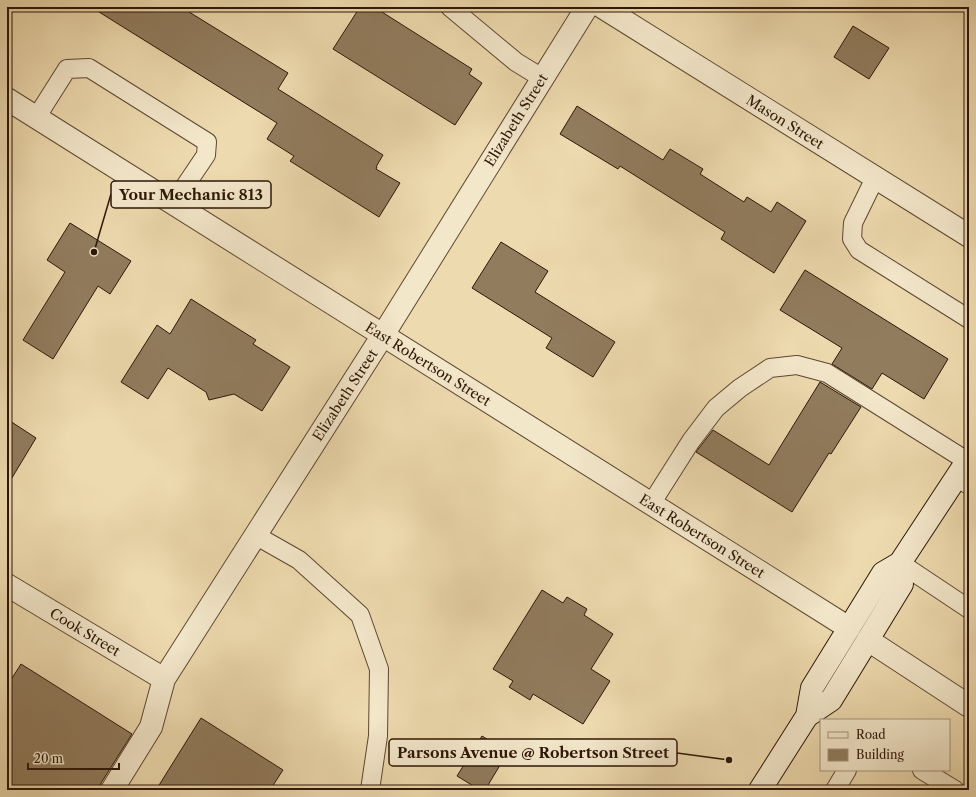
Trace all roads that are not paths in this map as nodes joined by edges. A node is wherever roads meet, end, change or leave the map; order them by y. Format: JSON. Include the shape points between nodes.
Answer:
{"nodes":[{"id":1,"x":450,"y":7,"type":"edge"},
{"id":2,"x":587,"y":7,"type":"edge"},
{"id":3,"x":602,"y":7,"type":"edge"},
{"id":4,"x":542,"y":78,"type":"junction"},
{"id":5,"x":7,"y":99,"type":"edge"},
{"id":6,"x":36,"y":118,"type":"junction"},
{"id":7,"x":875,"y":178,"type":"junction"},
{"id":8,"x":173,"y":204,"type":"junction"},
{"id":9,"x":969,"y":236,"type":"edge"},
{"id":10,"x":969,"y":319,"type":"edge"},
{"id":11,"x":383,"y":335,"type":"junction"},
{"id":12,"x":965,"y":470,"type":"edge"},
{"id":13,"x":651,"y":504,"type":"junction"},
{"id":14,"x":255,"y":535,"type":"junction"},
{"id":15,"x":900,"y":563,"type":"junction"},
{"id":16,"x":7,"y":585,"type":"edge"},
{"id":17,"x":969,"y":609,"type":"edge"},
{"id":18,"x":849,"y":628,"type":"junction"},
{"id":19,"x":868,"y":640,"type":"junction"},
{"id":20,"x":164,"y":679,"type":"junction"},
{"id":21,"x":969,"y":706,"type":"edge"},
{"id":22,"x":807,"y":716,"type":"junction"},
{"id":23,"x":846,"y":771,"type":"edge"},
{"id":24,"x":924,"y":771,"type":"edge"},
{"id":25,"x":112,"y":790,"type":"edge"},
{"id":26,"x":370,"y":790,"type":"edge"},
{"id":27,"x":760,"y":790,"type":"edge"},
{"id":28,"x":835,"y":790,"type":"edge"},
{"id":29,"x":955,"y":790,"type":"edge"}],
"edges":[{"from":1,"to":4,"type":"lane","via":[[516,62]]},
{"from":2,"to":4,"type":"street","name":"Elizabeth Street"},
{"from":3,"to":7,"type":"street","name":"Mason Street"},
{"from":4,"to":11,"type":"street","name":"Elizabeth Street"},
{"from":5,"to":6,"type":"street","name":"East Robertson Street"},
{"from":6,"to":8,"type":"street","name":"East Robertson Street"},
{"from":6,"to":8,"type":"lane","via":[[68,69],[89,68],[208,142],[206,155]]},
{"from":7,"to":9,"type":"street","name":"Mason Street"},
{"from":7,"to":10,"type":"lane","via":[[853,223],[852,239],[859,250]]},
{"from":8,"to":11,"type":"street","name":"East Robertson Street"},
{"from":11,"to":13,"type":"street","name":"East Robertson Street"},
{"from":11,"to":14,"type":"street","name":"Elizabeth Street"},
{"from":12,"to":13,"type":"lane","via":[[827,373],[797,365],[770,368],[716,408],[691,441]]},
{"from":12,"to":15,"type":"street"},
{"from":13,"to":18,"type":"street","name":"East Robertson Street"},
{"from":14,"to":20,"type":"street","name":"Elizabeth Street"},
{"from":14,"to":26,"type":"lane","via":[[299,560],[360,615],[379,668],[378,736]]},
{"from":15,"to":17,"type":"lane"},
{"from":15,"to":18,"type":"street","via":[[883,573]]},
{"from":15,"to":19,"type":"street","via":[[902,584]]},
{"from":16,"to":20,"type":"street","name":"Cook Street"},
{"from":18,"to":22,"type":"street","via":[[812,688]]},
{"from":19,"to":21,"type":"street"},
{"from":19,"to":22,"type":"street","via":[[831,700]]},
{"from":20,"to":25,"type":"street","name":"Elizabeth Street","via":[[151,728]]},
{"from":22,"to":27,"type":"street"},
{"from":23,"to":28,"type":"lane"},
{"from":24,"to":29,"type":"lane"}]}
